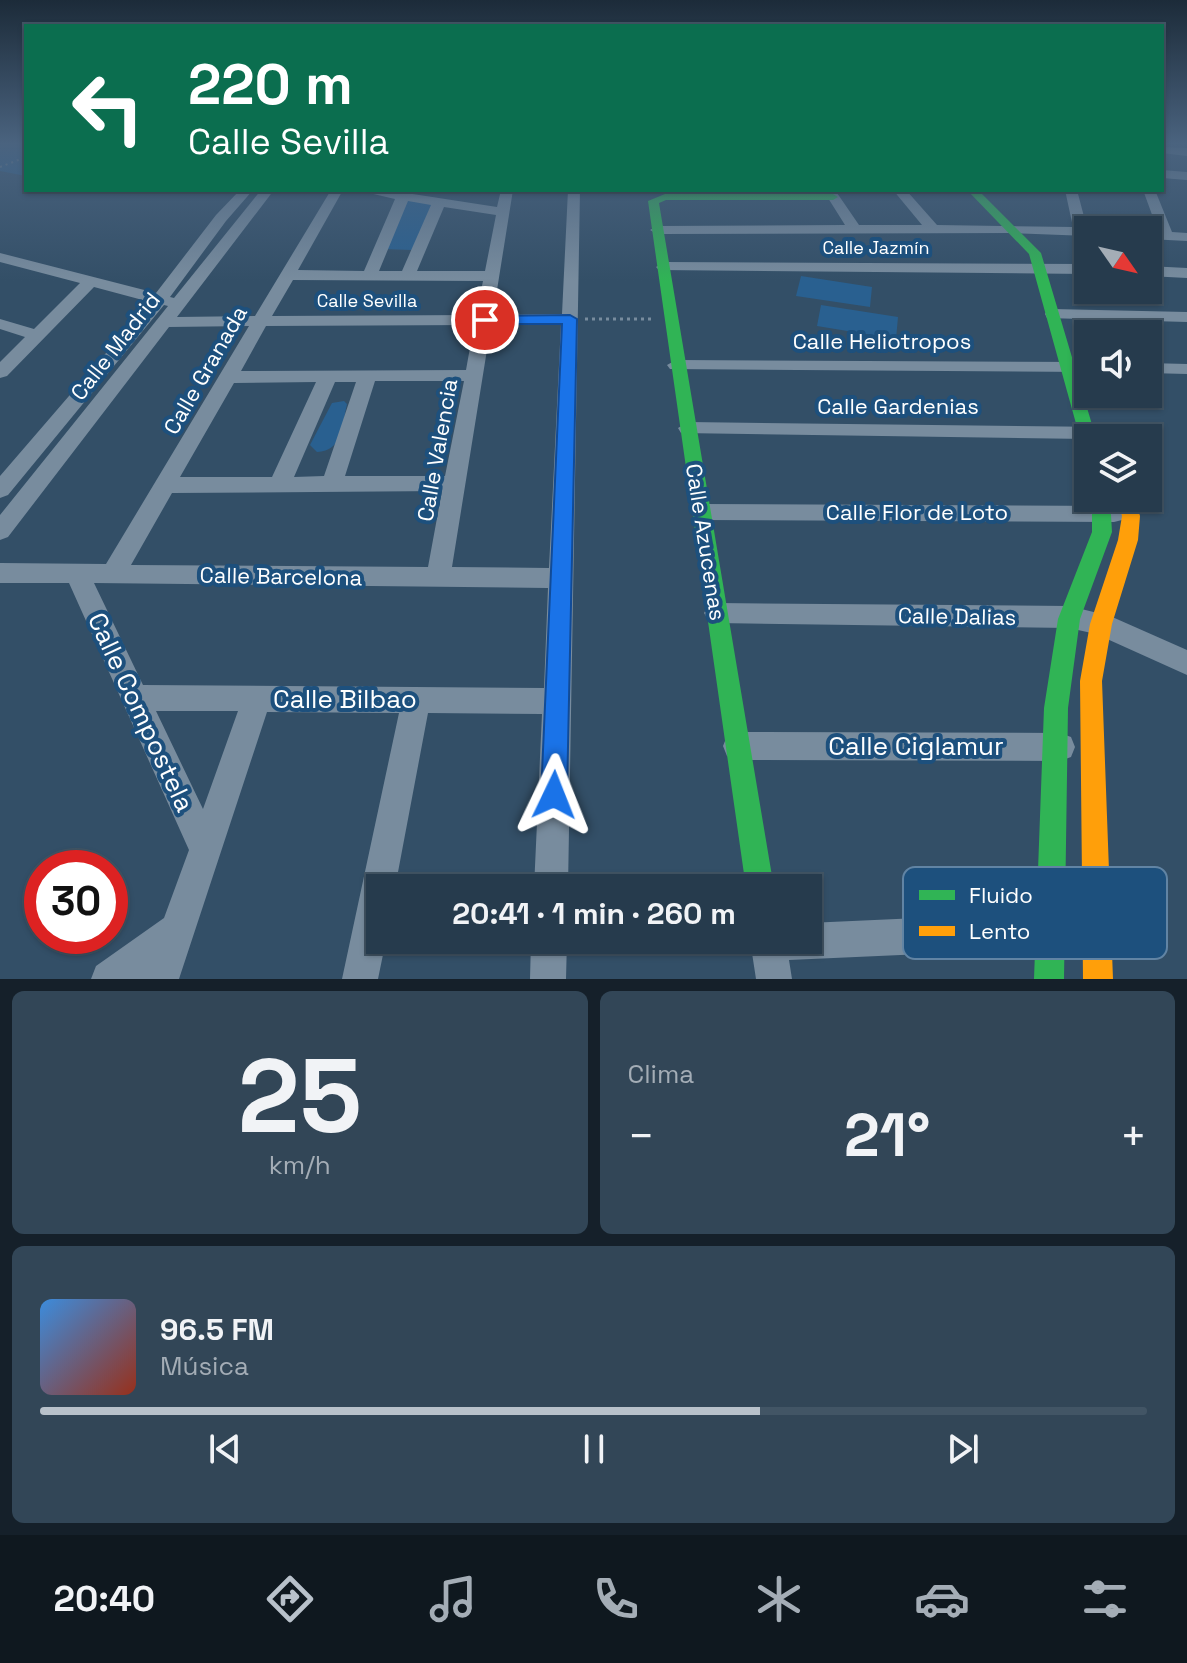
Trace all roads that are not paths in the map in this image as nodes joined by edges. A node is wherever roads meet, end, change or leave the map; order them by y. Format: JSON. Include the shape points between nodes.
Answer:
{"nodes":[{"id":1,"x":245,"y":192,"type":"edge"},
{"id":2,"x":266,"y":192,"type":"edge"},
{"id":3,"x":336,"y":192,"type":"edge"},
{"id":4,"x":376,"y":192,"type":"edge"},
{"id":5,"x":507,"y":192,"type":"edge"},
{"id":6,"x":572,"y":192,"type":"edge"},
{"id":7,"x":901,"y":192,"type":"edge"},
{"id":8,"x":975,"y":192,"type":"edge"},
{"id":9,"x":988,"y":192,"type":"edge"},
{"id":10,"x":1072,"y":192,"type":"edge"},
{"id":11,"x":1150,"y":192,"type":"edge"},
{"id":12,"x":831,"y":193,"type":"edge"},
{"id":13,"x":403,"y":196,"type":"junction"},
{"id":14,"x":439,"y":202,"type":"junction"},
{"id":15,"x":504,"y":212,"type":"junction"},
{"id":16,"x":1079,"y":216,"type":"edge"},
{"id":17,"x":854,"y":229,"type":"junction"},
{"id":18,"x":933,"y":229,"type":"junction"},
{"id":19,"x":1021,"y":229,"type":"junction"},
{"id":20,"x":657,"y":230,"type":"junction"},
{"id":21,"x":1074,"y":232,"type":"edge"},
{"id":22,"x":1162,"y":236,"type":"edge"},
{"id":23,"x":1167,"y":236,"type":"junction"},
{"id":24,"x":1187,"y":237,"type":"edge"},
{"id":25,"x":0,"y":257,"type":"edge"},
{"id":26,"x":664,"y":267,"type":"junction"},
{"id":27,"x":1048,"y":267,"type":"junction"},
{"id":28,"x":1074,"y":268,"type":"edge"},
{"id":29,"x":1162,"y":272,"type":"edge"},
{"id":30,"x":1187,"y":273,"type":"edge"},
{"id":31,"x":287,"y":275,"type":"junction"},
{"id":32,"x":370,"y":275,"type":"junction"},
{"id":33,"x":408,"y":275,"type":"junction"},
{"id":34,"x":493,"y":276,"type":"junction"},
{"id":35,"x":91,"y":281,"type":"junction"},
{"id":36,"x":159,"y":301,"type":"junction"},
{"id":37,"x":179,"y":302,"type":"junction"},
{"id":38,"x":1062,"y":314,"type":"junction"},
{"id":39,"x":1187,"y":317,"type":"edge"},
{"id":40,"x":570,"y":319,"type":"junction"},
{"id":41,"x":485,"y":320,"type":"junction"},
{"id":42,"x":260,"y":321,"type":"junction"},
{"id":43,"x":164,"y":322,"type":"junction"},
{"id":44,"x":0,"y":324,"type":"edge"},
{"id":45,"x":37,"y":335,"type":"junction"},
{"id":46,"x":1074,"y":338,"type":"edge"},
{"id":47,"x":676,"y":365,"type":"junction"},
{"id":48,"x":1066,"y":366,"type":"junction"},
{"id":49,"x":1074,"y":366,"type":"edge"},
{"id":50,"x":1162,"y":368,"type":"edge"},
{"id":51,"x":1187,"y":369,"type":"edge"},
{"id":52,"x":0,"y":372,"type":"edge"},
{"id":53,"x":368,"y":375,"type":"junction"},
{"id":54,"x":475,"y":375,"type":"junction"},
{"id":55,"x":328,"y":376,"type":"junction"},
{"id":56,"x":229,"y":377,"type":"junction"},
{"id":57,"x":1096,"y":424,"type":"edge"},
{"id":58,"x":688,"y":428,"type":"junction"},
{"id":59,"x":1074,"y":432,"type":"edge"},
{"id":60,"x":455,"y":483,"type":"junction"},
{"id":61,"x":280,"y":484,"type":"junction"},
{"id":62,"x":332,"y":484,"type":"junction"},
{"id":63,"x":167,"y":485,"type":"junction"},
{"id":64,"x":0,"y":490,"type":"edge"},
{"id":65,"x":1074,"y":505,"type":"edge"},
{"id":66,"x":702,"y":512,"type":"junction"},
{"id":67,"x":1102,"y":512,"type":"edge"},
{"id":68,"x":1129,"y":512,"type":"edge"},
{"id":69,"x":0,"y":531,"type":"edge"},
{"id":70,"x":0,"y":573,"type":"edge"},
{"id":71,"x":77,"y":574,"type":"junction"},
{"id":72,"x":113,"y":574,"type":"junction"},
{"id":73,"x":438,"y":577,"type":"junction"},
{"id":74,"x":561,"y":578,"type":"junction"},
{"id":75,"x":717,"y":613,"type":"junction"},
{"id":76,"x":1069,"y":617,"type":"junction"},
{"id":77,"x":1101,"y":624,"type":"junction"},
{"id":78,"x":1187,"y":663,"type":"edge"},
{"id":79,"x":133,"y":698,"type":"junction"},
{"id":80,"x":257,"y":699,"type":"junction"},
{"id":81,"x":416,"y":700,"type":"junction"},
{"id":82,"x":557,"y":701,"type":"junction"},
{"id":83,"x":738,"y":746,"type":"junction"},
{"id":84,"x":1052,"y":746,"type":"junction"},
{"id":85,"x":1093,"y":753,"type":"junction"},
{"id":86,"x":206,"y":850,"type":"junction"},
{"id":87,"x":1051,"y":867,"type":"edge"},
{"id":88,"x":1097,"y":867,"type":"edge"},
{"id":89,"x":551,"y":874,"type":"edge"},
{"id":90,"x":758,"y":874,"type":"edge"},
{"id":91,"x":178,"y":930,"type":"junction"},
{"id":92,"x":903,"y":936,"type":"edge"},
{"id":93,"x":822,"y":940,"type":"edge"},
{"id":94,"x":549,"y":954,"type":"edge"},
{"id":95,"x":771,"y":954,"type":"edge"},
{"id":96,"x":1050,"y":959,"type":"edge"},
{"id":97,"x":1098,"y":959,"type":"edge"},
{"id":98,"x":109,"y":979,"type":"edge"},
{"id":99,"x":161,"y":979,"type":"edge"},
{"id":100,"x":360,"y":979,"type":"edge"},
{"id":101,"x":548,"y":979,"type":"edge"},
{"id":102,"x":774,"y":979,"type":"edge"},
{"id":103,"x":1049,"y":979,"type":"edge"},
{"id":104,"x":1098,"y":979,"type":"edge"}],
"edges":[{"from":1,"to":36,"type":"street","name":"Calle Madrid"},
{"from":2,"to":37,"type":"street","name":"Calle Madrid"},
{"from":3,"to":31,"type":"street","name":"Calle Granada"},
{"from":4,"to":13,"type":"street"},
{"from":5,"to":15,"type":"street","name":"Calle Valencia"},
{"from":6,"to":40,"type":"street"},
{"from":7,"to":18,"type":"street"},
{"from":8,"to":19,"type":"street"},
{"from":9,"to":19,"type":"street"},
{"from":10,"to":16,"type":"street"},
{"from":11,"to":23,"type":"street"},
{"from":12,"to":17,"type":"street"},
{"from":12,"to":20,"type":"street","name":"Calle Azucenas","via":[[656,199]]},
{"from":13,"to":14,"type":"street"},
{"from":13,"to":32,"type":"street"},
{"from":14,"to":15,"type":"street"},
{"from":14,"to":33,"type":"street"},
{"from":15,"to":34,"type":"street","name":"Calle Valencia"},
{"from":17,"to":18,"type":"street"},
{"from":17,"to":20,"type":"street"},
{"from":18,"to":19,"type":"street"},
{"from":19,"to":21,"type":"street"},
{"from":19,"to":27,"type":"street","via":[[1052,254]]},
{"from":20,"to":26,"type":"street","name":"Calle Azucenas"},
{"from":22,"to":23,"type":"street"},
{"from":23,"to":24,"type":"street"},
{"from":25,"to":35,"type":"street"},
{"from":26,"to":27,"type":"street","name":"Calle Jazmín"},
{"from":26,"to":47,"type":"street","name":"Calle Azucenas"},
{"from":27,"to":28,"type":"street","name":"Calle Jazmín"},
{"from":27,"to":38,"type":"street"},
{"from":29,"to":30,"type":"street"},
{"from":31,"to":32,"type":"street"},
{"from":31,"to":42,"type":"street","name":"Calle Granada"},
{"from":32,"to":33,"type":"street"},
{"from":33,"to":34,"type":"street"},
{"from":34,"to":41,"type":"street","name":"Calle Valencia"},
{"from":35,"to":36,"type":"street"},
{"from":35,"to":45,"type":"street"},
{"from":36,"to":37,"type":"street"},
{"from":36,"to":64,"type":"street","name":"Calle Madrid"},
{"from":37,"to":43,"type":"street","name":"Calle Madrid"},
{"from":38,"to":39,"type":"street"},
{"from":38,"to":46,"type":"street"},
{"from":38,"to":48,"type":"street"},
{"from":40,"to":41,"type":"street","name":"Calle Sevilla"},
{"from":40,"to":74,"type":"street"},
{"from":41,"to":42,"type":"street","name":"Calle Sevilla"},
{"from":41,"to":54,"type":"street","name":"Calle Valencia"},
{"from":42,"to":43,"type":"street","name":"Calle Sevilla"},
{"from":42,"to":56,"type":"street","name":"Calle Granada"},
{"from":43,"to":69,"type":"street","name":"Calle Madrid"},
{"from":44,"to":45,"type":"street"},
{"from":45,"to":52,"type":"street"},
{"from":47,"to":48,"type":"street","name":"Calle Heliotropos"},
{"from":47,"to":58,"type":"street","name":"Calle Azucenas"},
{"from":48,"to":49,"type":"street","name":"Calle Heliotropos"},
{"from":48,"to":57,"type":"street"},
{"from":50,"to":51,"type":"street"},
{"from":53,"to":54,"type":"street"},
{"from":53,"to":55,"type":"street"},
{"from":53,"to":62,"type":"street"},
{"from":54,"to":60,"type":"street","name":"Calle Valencia"},
{"from":55,"to":56,"type":"street"},
{"from":55,"to":61,"type":"street"},
{"from":56,"to":63,"type":"street","name":"Calle Granada"},
{"from":58,"to":59,"type":"street","name":"Calle Gardenias"},
{"from":58,"to":66,"type":"street","name":"Calle Azucenas"},
{"from":60,"to":62,"type":"street"},
{"from":60,"to":73,"type":"street","name":"Calle Valencia"},
{"from":61,"to":62,"type":"street"},
{"from":61,"to":63,"type":"street"},
{"from":63,"to":72,"type":"street","name":"Calle Granada"},
{"from":65,"to":66,"type":"street","name":"Calle Flor de Loto"},
{"from":66,"to":75,"type":"street","name":"Calle Azucenas"},
{"from":67,"to":76,"type":"street","via":[[1103,537]]},
{"from":68,"to":77,"type":"street","via":[[1128,540]]},
{"from":70,"to":71,"type":"street","name":"Calle Barcelona"},
{"from":71,"to":72,"type":"street","name":"Calle Barcelona"},
{"from":71,"to":79,"type":"street","name":"Calle Compostela"},
{"from":72,"to":73,"type":"street","name":"Calle Barcelona"},
{"from":73,"to":74,"type":"street","name":"Calle Barcelona"},
{"from":74,"to":82,"type":"street"},
{"from":75,"to":76,"type":"street","name":"Calle Dalias"},
{"from":75,"to":83,"type":"street","name":"Calle Azucenas"},
{"from":76,"to":77,"type":"street","name":"Calle Dalias"},
{"from":76,"to":84,"type":"street"},
{"from":77,"to":78,"type":"street","name":"Calle Dalias"},
{"from":77,"to":85,"type":"street","via":[[1091,681]]},
{"from":79,"to":80,"type":"street","name":"Calle Bilbao"},
{"from":79,"to":86,"type":"street","name":"Calle Compostela"},
{"from":80,"to":81,"type":"street","name":"Calle Bilbao"},
{"from":80,"to":86,"type":"street"},
{"from":81,"to":82,"type":"street","name":"Calle Bilbao"},
{"from":81,"to":100,"type":"street"},
{"from":82,"to":89,"type":"street"},
{"from":83,"to":84,"type":"street","name":"Calle Ciglamur"},
{"from":83,"to":90,"type":"street","name":"Calle Azucenas"},
{"from":84,"to":85,"type":"street","name":"Calle Ciglamur"},
{"from":84,"to":87,"type":"street"},
{"from":85,"to":88,"type":"street"},
{"from":86,"to":91,"type":"street"},
{"from":91,"to":98,"type":"street"},
{"from":91,"to":99,"type":"street"},
{"from":92,"to":93,"type":"street"},
{"from":94,"to":101,"type":"street"},
{"from":95,"to":102,"type":"street"},
{"from":96,"to":103,"type":"street"},
{"from":97,"to":104,"type":"street"}]}
